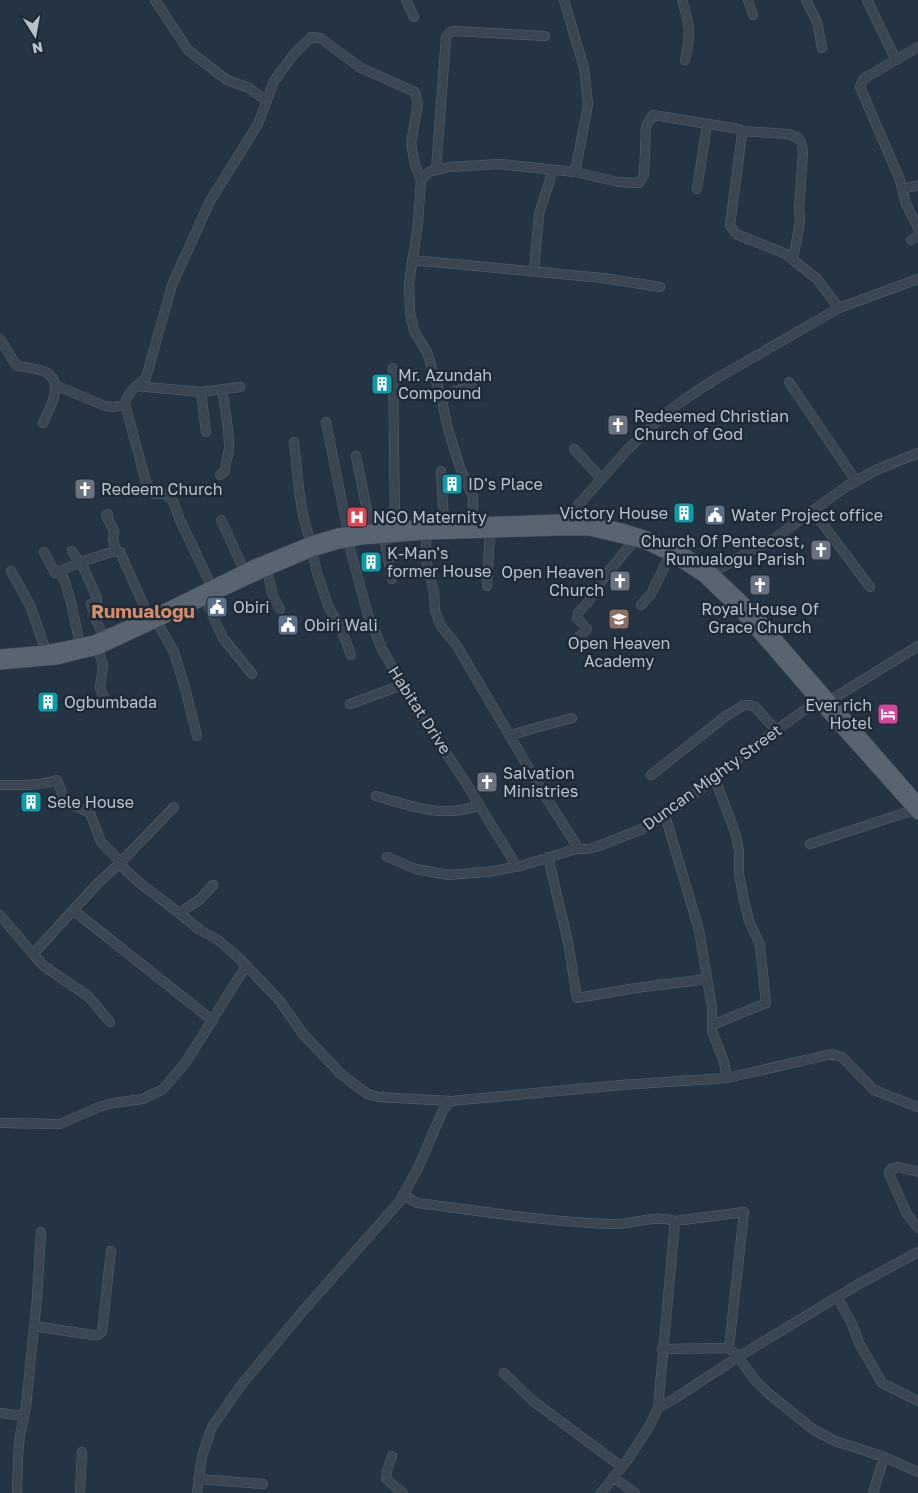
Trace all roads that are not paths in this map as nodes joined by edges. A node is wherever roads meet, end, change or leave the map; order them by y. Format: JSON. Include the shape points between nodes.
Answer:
{"nodes":[{"id":1,"x":155,"y":0,"type":"edge"},
{"id":2,"x":406,"y":0,"type":"edge"},
{"id":3,"x":564,"y":0,"type":"edge"},
{"id":4,"x":682,"y":0,"type":"edge"},
{"id":5,"x":748,"y":0,"type":"edge"},
{"id":6,"x":806,"y":0,"type":"edge"},
{"id":7,"x":867,"y":0,"type":"edge"},
{"id":8,"x":753,"y":15,"type":"dead end"},
{"id":9,"x":414,"y":17,"type":"dead end"},
{"id":10,"x":546,"y":36,"type":"dead end"},
{"id":11,"x":918,"y":47,"type":"edge"},
{"id":12,"x":822,"y":48,"type":"dead end"},
{"id":13,"x":685,"y":60,"type":"dead end"},
{"id":14,"x":896,"y":60,"type":"junction"},
{"id":15,"x":267,"y":101,"type":"junction"},
{"id":16,"x":707,"y":124,"type":"junction"},
{"id":17,"x":741,"y":131,"type":"junction"},
{"id":18,"x":436,"y":170,"type":"junction"},
{"id":19,"x":553,"y":170,"type":"junction"},
{"id":20,"x":575,"y":172,"type":"junction"},
{"id":21,"x":421,"y":180,"type":"junction"},
{"id":22,"x":918,"y":185,"type":"edge"},
{"id":23,"x":697,"y":189,"type":"dead end"},
{"id":24,"x":903,"y":189,"type":"junction"},
{"id":25,"x":918,"y":228,"type":"edge"},
{"id":26,"x":412,"y":260,"type":"junction"},
{"id":27,"x":793,"y":260,"type":"junction"},
{"id":28,"x":534,"y":270,"type":"junction"},
{"id":29,"x":918,"y":279,"type":"edge"},
{"id":30,"x":660,"y":287,"type":"dead end"},
{"id":31,"x":839,"y":308,"type":"junction"},
{"id":32,"x":0,"y":339,"type":"edge"},
{"id":33,"x":393,"y":368,"type":"dead end"},
{"id":34,"x":789,"y":382,"type":"dead end"},
{"id":35,"x":55,"y":385,"type":"junction"},
{"id":36,"x":136,"y":386,"type":"junction"},
{"id":37,"x":472,"y":386,"type":"dead end"},
{"id":38,"x":240,"y":387,"type":"dead end"},
{"id":39,"x":222,"y":390,"type":"junction"},
{"id":40,"x":201,"y":392,"type":"junction"},
{"id":41,"x":442,"y":400,"type":"junction"},
{"id":42,"x":125,"y":404,"type":"junction"},
{"id":43,"x":326,"y":422,"type":"dead end"},
{"id":44,"x":43,"y":423,"type":"dead end"},
{"id":45,"x":206,"y":432,"type":"dead end"},
{"id":46,"x":294,"y":442,"type":"dead end"},
{"id":47,"x":574,"y":449,"type":"dead end"},
{"id":48,"x":918,"y":453,"type":"edge"},
{"id":49,"x":356,"y":456,"type":"dead end"},
{"id":50,"x":441,"y":471,"type":"dead end"},
{"id":51,"x":220,"y":475,"type":"dead end"},
{"id":52,"x":601,"y":478,"type":"junction"},
{"id":53,"x":856,"y":481,"type":"junction"},
{"id":54,"x":813,"y":511,"type":"junction"},
{"id":55,"x":108,"y":514,"type":"dead end"},
{"id":56,"x":221,"y":520,"type":"dead end"},
{"id":57,"x":568,"y":520,"type":"junction"},
{"id":58,"x":472,"y":523,"type":"junction"},
{"id":59,"x":444,"y":524,"type":"junction"},
{"id":60,"x":395,"y":527,"type":"junction"},
{"id":61,"x":371,"y":530,"type":"junction"},
{"id":62,"x":490,"y":532,"type":"junction"},
{"id":63,"x":426,"y":534,"type":"junction"},
{"id":64,"x":348,"y":537,"type":"junction"},
{"id":65,"x":384,"y":537,"type":"junction"},
{"id":66,"x":634,"y":541,"type":"junction"},
{"id":67,"x":312,"y":546,"type":"junction"},
{"id":68,"x":72,"y":551,"type":"dead end"},
{"id":69,"x":116,"y":551,"type":"junction"},
{"id":70,"x":44,"y":552,"type":"dead end"},
{"id":71,"x":670,"y":555,"type":"junction"},
{"id":72,"x":81,"y":562,"type":"junction"},
{"id":73,"x":244,"y":570,"type":"junction"},
{"id":74,"x":267,"y":570,"type":"junction"},
{"id":75,"x":10,"y":571,"type":"dead end"},
{"id":76,"x":59,"y":572,"type":"junction"},
{"id":77,"x":708,"y":574,"type":"junction"},
{"id":78,"x":392,"y":579,"type":"dead end"},
{"id":79,"x":211,"y":585,"type":"junction"},
{"id":80,"x":487,"y":586,"type":"dead end"},
{"id":81,"x":870,"y":587,"type":"dead end"},
{"id":82,"x":205,"y":599,"type":"junction"},
{"id":83,"x":641,"y":605,"type":"dead end"},
{"id":84,"x":280,"y":609,"type":"dead end"},
{"id":85,"x":153,"y":620,"type":"junction"},
{"id":86,"x":104,"y":637,"type":"junction"},
{"id":87,"x":574,"y":642,"type":"dead end"},
{"id":88,"x":80,"y":645,"type":"junction"},
{"id":89,"x":918,"y":646,"type":"edge"},
{"id":90,"x":98,"y":648,"type":"junction"},
{"id":91,"x":53,"y":653,"type":"junction"},
{"id":92,"x":0,"y":655,"type":"edge"},
{"id":93,"x":351,"y":655,"type":"dead end"},
{"id":94,"x":0,"y":664,"type":"edge"},
{"id":95,"x":252,"y":674,"type":"dead end"},
{"id":96,"x":402,"y":684,"type":"junction"},
{"id":97,"x":105,"y":700,"type":"dead end"},
{"id":98,"x":829,"y":700,"type":"junction"},
{"id":99,"x":817,"y":701,"type":"junction"},
{"id":100,"x":350,"y":704,"type":"dead end"},
{"id":101,"x":572,"y":718,"type":"dead end"},
{"id":102,"x":776,"y":730,"type":"junction"},
{"id":103,"x":510,"y":735,"type":"junction"},
{"id":104,"x":197,"y":736,"type":"dead end"},
{"id":105,"x":651,"y":775,"type":"dead end"},
{"id":106,"x":715,"y":779,"type":"junction"},
{"id":107,"x":0,"y":785,"type":"edge"},
{"id":108,"x":376,"y":796,"type":"dead end"},
{"id":109,"x":479,"y":804,"type":"junction"},
{"id":110,"x":174,"y":807,"type":"dead end"},
{"id":111,"x":917,"y":808,"type":"edge"},
{"id":112,"x":665,"y":815,"type":"junction"},
{"id":113,"x":810,"y":844,"type":"dead end"},
{"id":114,"x":580,"y":849,"type":"junction"},
{"id":115,"x":387,"y":857,"type":"dead end"},
{"id":116,"x":548,"y":857,"type":"junction"},
{"id":117,"x":120,"y":863,"type":"junction"},
{"id":118,"x":517,"y":867,"type":"junction"},
{"id":119,"x":213,"y":885,"type":"dead end"},
{"id":120,"x":73,"y":910,"type":"junction"},
{"id":121,"x":179,"y":914,"type":"junction"},
{"id":122,"x":0,"y":915,"type":"edge"},
{"id":123,"x":33,"y":954,"type":"junction"},
{"id":124,"x":246,"y":966,"type":"junction"},
{"id":125,"x":707,"y":980,"type":"junction"},
{"id":126,"x":213,"y":1021,"type":"junction"},
{"id":127,"x":110,"y":1022,"type":"dead end"},
{"id":128,"x":712,"y":1025,"type":"junction"},
{"id":129,"x":727,"y":1078,"type":"junction"},
{"id":130,"x":451,"y":1101,"type":"junction"},
{"id":131,"x":918,"y":1108,"type":"edge"},
{"id":132,"x":0,"y":1123,"type":"edge"},
{"id":133,"x":918,"y":1172,"type":"edge"},
{"id":134,"x":404,"y":1195,"type":"junction"},
{"id":135,"x":675,"y":1221,"type":"junction"},
{"id":136,"x":918,"y":1228,"type":"edge"},
{"id":137,"x":41,"y":1232,"type":"dead end"},
{"id":138,"x":111,"y":1252,"type":"dead end"},
{"id":139,"x":918,"y":1252,"type":"edge"},
{"id":140,"x":838,"y":1298,"type":"junction"},
{"id":141,"x":34,"y":1326,"type":"junction"},
{"id":142,"x":729,"y":1348,"type":"junction"},
{"id":143,"x":662,"y":1349,"type":"junction"},
{"id":144,"x":738,"y":1357,"type":"junction"},
{"id":145,"x":504,"y":1373,"type":"dead end"},
{"id":146,"x":918,"y":1401,"type":"edge"},
{"id":147,"x":658,"y":1408,"type":"junction"},
{"id":148,"x":0,"y":1413,"type":"edge"},
{"id":149,"x":24,"y":1416,"type":"junction"},
{"id":150,"x":82,"y":1452,"type":"dead end"},
{"id":151,"x":392,"y":1456,"type":"dead end"},
{"id":152,"x":884,"y":1457,"type":"junction"},
{"id":153,"x":622,"y":1467,"type":"junction"},
{"id":154,"x":918,"y":1472,"type":"edge"},
{"id":155,"x":613,"y":1477,"type":"junction"},
{"id":156,"x":198,"y":1479,"type":"junction"},
{"id":157,"x":262,"y":1484,"type":"dead end"},
{"id":158,"x":17,"y":1493,"type":"edge"},
{"id":159,"x":80,"y":1493,"type":"edge"},
{"id":160,"x":197,"y":1493,"type":"edge"},
{"id":161,"x":403,"y":1493,"type":"edge"},
{"id":162,"x":602,"y":1493,"type":"edge"},
{"id":163,"x":635,"y":1493,"type":"edge"},
{"id":164,"x":873,"y":1493,"type":"edge"}],
"edges":[{"from":1,"to":15,"type":"street","via":[[188,50],[227,80],[249,88]]},
{"from":2,"to":9,"type":"street"},
{"from":3,"to":20,"type":"street","via":[[584,68],[588,104]]},
{"from":4,"to":13,"type":"street","via":[[690,37]]},
{"from":5,"to":8,"type":"street"},
{"from":6,"to":12,"type":"street","via":[[817,22]]},
{"from":7,"to":14,"type":"street"},
{"from":10,"to":18,"type":"street","via":[[450,32],[446,37]]},
{"from":11,"to":14,"type":"street"},
{"from":14,"to":24,"type":"street","via":[[863,79],[860,86]]},
{"from":15,"to":21,"type":"street","via":[[274,81],[294,54],[311,38],[320,38],[361,68],[415,92],[418,104],[411,143]]},
{"from":15,"to":36,"type":"street","via":[[258,124],[210,201],[172,285],[146,378]]},
{"from":16,"to":17,"type":"street"},
{"from":16,"to":20,"type":"street","via":[[653,115],[646,126],[644,175],[638,182],[618,182]]},
{"from":16,"to":23,"type":"street"},
{"from":17,"to":27,"type":"street","via":[[730,225],[736,234],[786,254]]},
{"from":17,"to":27,"type":"street","via":[[788,134],[801,142],[800,221]]},
{"from":18,"to":19,"type":"street","via":[[500,164]]},
{"from":18,"to":21,"type":"street"},
{"from":19,"to":20,"type":"street"},
{"from":19,"to":28,"type":"street","via":[[539,214]]},
{"from":21,"to":26,"type":"street"},
{"from":22,"to":24,"type":"street"},
{"from":24,"to":25,"type":"street","via":[[906,204]]},
{"from":26,"to":28,"type":"street"},
{"from":26,"to":41,"type":"street","via":[[409,283],[414,331],[427,352]]},
{"from":27,"to":31,"type":"street","via":[[817,278]]},
{"from":28,"to":30,"type":"street"},
{"from":29,"to":31,"type":"street"},
{"from":31,"to":52,"type":"street","via":[[678,404]]},
{"from":32,"to":35,"type":"street","via":[[14,363],[48,373]]},
{"from":33,"to":60,"type":"street"},
{"from":34,"to":53,"type":"street"},
{"from":35,"to":42,"type":"street","via":[[105,406]]},
{"from":35,"to":44,"type":"street","via":[[56,392]]},
{"from":36,"to":40,"type":"street"},
{"from":36,"to":42,"type":"street"},
{"from":37,"to":41,"type":"street","via":[[455,391]]},
{"from":38,"to":39,"type":"street"},
{"from":39,"to":40,"type":"street"},
{"from":39,"to":51,"type":"street","via":[[229,450],[225,471]]},
{"from":40,"to":45,"type":"street"},
{"from":41,"to":58,"type":"street","via":[[459,465],[473,497]]},
{"from":42,"to":79,"type":"street","via":[[146,482],[154,494],[165,494],[173,501]]},
{"from":43,"to":64,"type":"street","name":"Habitat Drive"},
{"from":46,"to":67,"type":"street","via":[[302,510]]},
{"from":47,"to":52,"type":"street"},
{"from":48,"to":53,"type":"street"},
{"from":49,"to":61,"type":"street"},
{"from":50,"to":59,"type":"street"},
{"from":52,"to":57,"type":"street"},
{"from":53,"to":54,"type":"street"},
{"from":54,"to":77,"type":"street","via":[[775,538]]},
{"from":54,"to":81,"type":"street"},
{"from":55,"to":69,"type":"street"},
{"from":56,"to":73,"type":"street"},
{"from":57,"to":58,"type":"main road"},
{"from":57,"to":77,"type":"main road","via":[[622,528],[647,537],[687,555]]},
{"from":58,"to":59,"type":"main road"},
{"from":59,"to":60,"type":"main road"},
{"from":60,"to":61,"type":"main road"},
{"from":61,"to":64,"type":"main road"},
{"from":62,"to":63,"type":"main road"},
{"from":62,"to":66,"type":"main road","via":[[589,530]]},
{"from":62,"to":80,"type":"street"},
{"from":63,"to":65,"type":"main road"},
{"from":63,"to":103,"type":"street","via":[[426,559],[435,611],[441,626],[457,646]]},
{"from":64,"to":65,"type":"main road"},
{"from":64,"to":67,"type":"main road"},
{"from":64,"to":96,"type":"street","name":"Habitat Drive","via":[[368,615]]},
{"from":65,"to":78,"type":"street"},
{"from":66,"to":71,"type":"main road"},
{"from":66,"to":87,"type":"street","via":[[578,613],[577,618],[587,629]]},
{"from":67,"to":73,"type":"main road"},
{"from":67,"to":74,"type":"main road"},
{"from":67,"to":93,"type":"street","via":[[329,608]]},
{"from":68,"to":72,"type":"street"},
{"from":69,"to":72,"type":"street"},
{"from":69,"to":85,"type":"street","via":[[125,560]]},
{"from":70,"to":76,"type":"street","via":[[55,573]]},
{"from":71,"to":77,"type":"main road"},
{"from":71,"to":83,"type":"street","via":[[651,594]]},
{"from":72,"to":76,"type":"street"},
{"from":72,"to":86,"type":"street","via":[[97,598],[97,602],[91,604]]},
{"from":73,"to":79,"type":"main road"},
{"from":74,"to":82,"type":"main road"},
{"from":74,"to":84,"type":"street","via":[[273,596]]},
{"from":75,"to":91,"type":"street","via":[[24,592]]},
{"from":76,"to":88,"type":"street","via":[[64,579]]},
{"from":77,"to":98,"type":"main road","via":[[749,607]]},
{"from":77,"to":99,"type":"main road"},
{"from":79,"to":85,"type":"main road"},
{"from":82,"to":85,"type":"main road"},
{"from":82,"to":95,"type":"street","via":[[223,638]]},
{"from":85,"to":86,"type":"main road"},
{"from":85,"to":90,"type":"main road"},
{"from":85,"to":104,"type":"street","via":[[176,657]]},
{"from":86,"to":88,"type":"main road"},
{"from":88,"to":91,"type":"main road"},
{"from":89,"to":98,"type":"street"},
{"from":90,"to":91,"type":"main road"},
{"from":90,"to":97,"type":"street","via":[[103,665],[100,688]]},
{"from":91,"to":92,"type":"main road"},
{"from":91,"to":94,"type":"main road"},
{"from":96,"to":100,"type":"street"},
{"from":96,"to":109,"type":"street","name":"Habitat Drive"},
{"from":98,"to":111,"type":"main road"},
{"from":99,"to":102,"type":"street","name":"Duncan Mighty Street"},
{"from":99,"to":111,"type":"main road"},
{"from":101,"to":103,"type":"street"},
{"from":102,"to":105,"type":"street","via":[[755,707],[744,705]]},
{"from":102,"to":106,"type":"street","name":"Duncan Mighty Street"},
{"from":103,"to":114,"type":"street"},
{"from":106,"to":112,"type":"street","name":"Duncan Mighty Street"},
{"from":106,"to":128,"type":"street","via":[[736,835],[744,900],[760,945],[766,1003]]},
{"from":107,"to":117,"type":"street","via":[[57,780],[69,804],[90,814],[101,842]]},
{"from":108,"to":109,"type":"street","via":[[414,808],[441,812]]},
{"from":109,"to":118,"type":"street","name":"Habitat Drive"},
{"from":110,"to":117,"type":"street"},
{"from":111,"to":113,"type":"street"},
{"from":112,"to":114,"type":"street","name":"Duncan Mighty Street","via":[[628,835],[596,847]]},
{"from":112,"to":125,"type":"street","via":[[699,930]]},
{"from":114,"to":116,"type":"street","name":"Duncan Mighty Street"},
{"from":115,"to":118,"type":"street","name":"Duncan Mighty Street","via":[[416,869],[448,875]]},
{"from":116,"to":118,"type":"street","name":"Duncan Mighty Street"},
{"from":116,"to":125,"type":"street","via":[[577,998]]},
{"from":117,"to":120,"type":"street"},
{"from":117,"to":121,"type":"street"},
{"from":119,"to":121,"type":"street"},
{"from":120,"to":123,"type":"street"},
{"from":120,"to":126,"type":"street"},
{"from":121,"to":124,"type":"street","via":[[218,940]]},
{"from":122,"to":123,"type":"street"},
{"from":123,"to":127,"type":"street","via":[[45,967],[88,996]]},
{"from":124,"to":126,"type":"street"},
{"from":124,"to":130,"type":"street","via":[[279,1000],[315,1048],[341,1074],[368,1094]]},
{"from":125,"to":128,"type":"street"},
{"from":126,"to":132,"type":"street","via":[[186,1062],[163,1089],[143,1099],[99,1107],[60,1124]]},
{"from":128,"to":129,"type":"street"},
{"from":129,"to":130,"type":"street"},
{"from":129,"to":131,"type":"street","via":[[832,1054],[842,1057],[874,1090]]},
{"from":130,"to":134,"type":"street"},
{"from":133,"to":136,"type":"street","via":[[898,1167],[890,1170],[889,1174],[907,1214]]},
{"from":134,"to":135,"type":"street","via":[[418,1203],[542,1218],[613,1224],[666,1218]]},
{"from":134,"to":156,"type":"street","via":[[242,1384],[212,1427]]},
{"from":135,"to":142,"type":"street","via":[[744,1212]]},
{"from":135,"to":143,"type":"street"},
{"from":137,"to":141,"type":"street"},
{"from":138,"to":141,"type":"street","via":[[102,1332],[93,1335]]},
{"from":139,"to":140,"type":"street","via":[[857,1284]]},
{"from":140,"to":144,"type":"street"},
{"from":140,"to":146,"type":"street","via":[[882,1383]]},
{"from":141,"to":149,"type":"street"},
{"from":142,"to":143,"type":"street"},
{"from":142,"to":144,"type":"street"},
{"from":143,"to":147,"type":"street"},
{"from":144,"to":147,"type":"street"},
{"from":144,"to":152,"type":"street","via":[[754,1380],[814,1430],[835,1441]]},
{"from":145,"to":153,"type":"street","via":[[533,1401]]},
{"from":147,"to":153,"type":"street"},
{"from":148,"to":149,"type":"street"},
{"from":149,"to":158,"type":"street"},
{"from":150,"to":159,"type":"street"},
{"from":151,"to":161,"type":"street","via":[[386,1479]]},
{"from":152,"to":154,"type":"street"},
{"from":152,"to":164,"type":"street"},
{"from":153,"to":155,"type":"street"},
{"from":155,"to":162,"type":"street"},
{"from":155,"to":163,"type":"street"},
{"from":156,"to":157,"type":"street"},
{"from":156,"to":160,"type":"street"}]}
